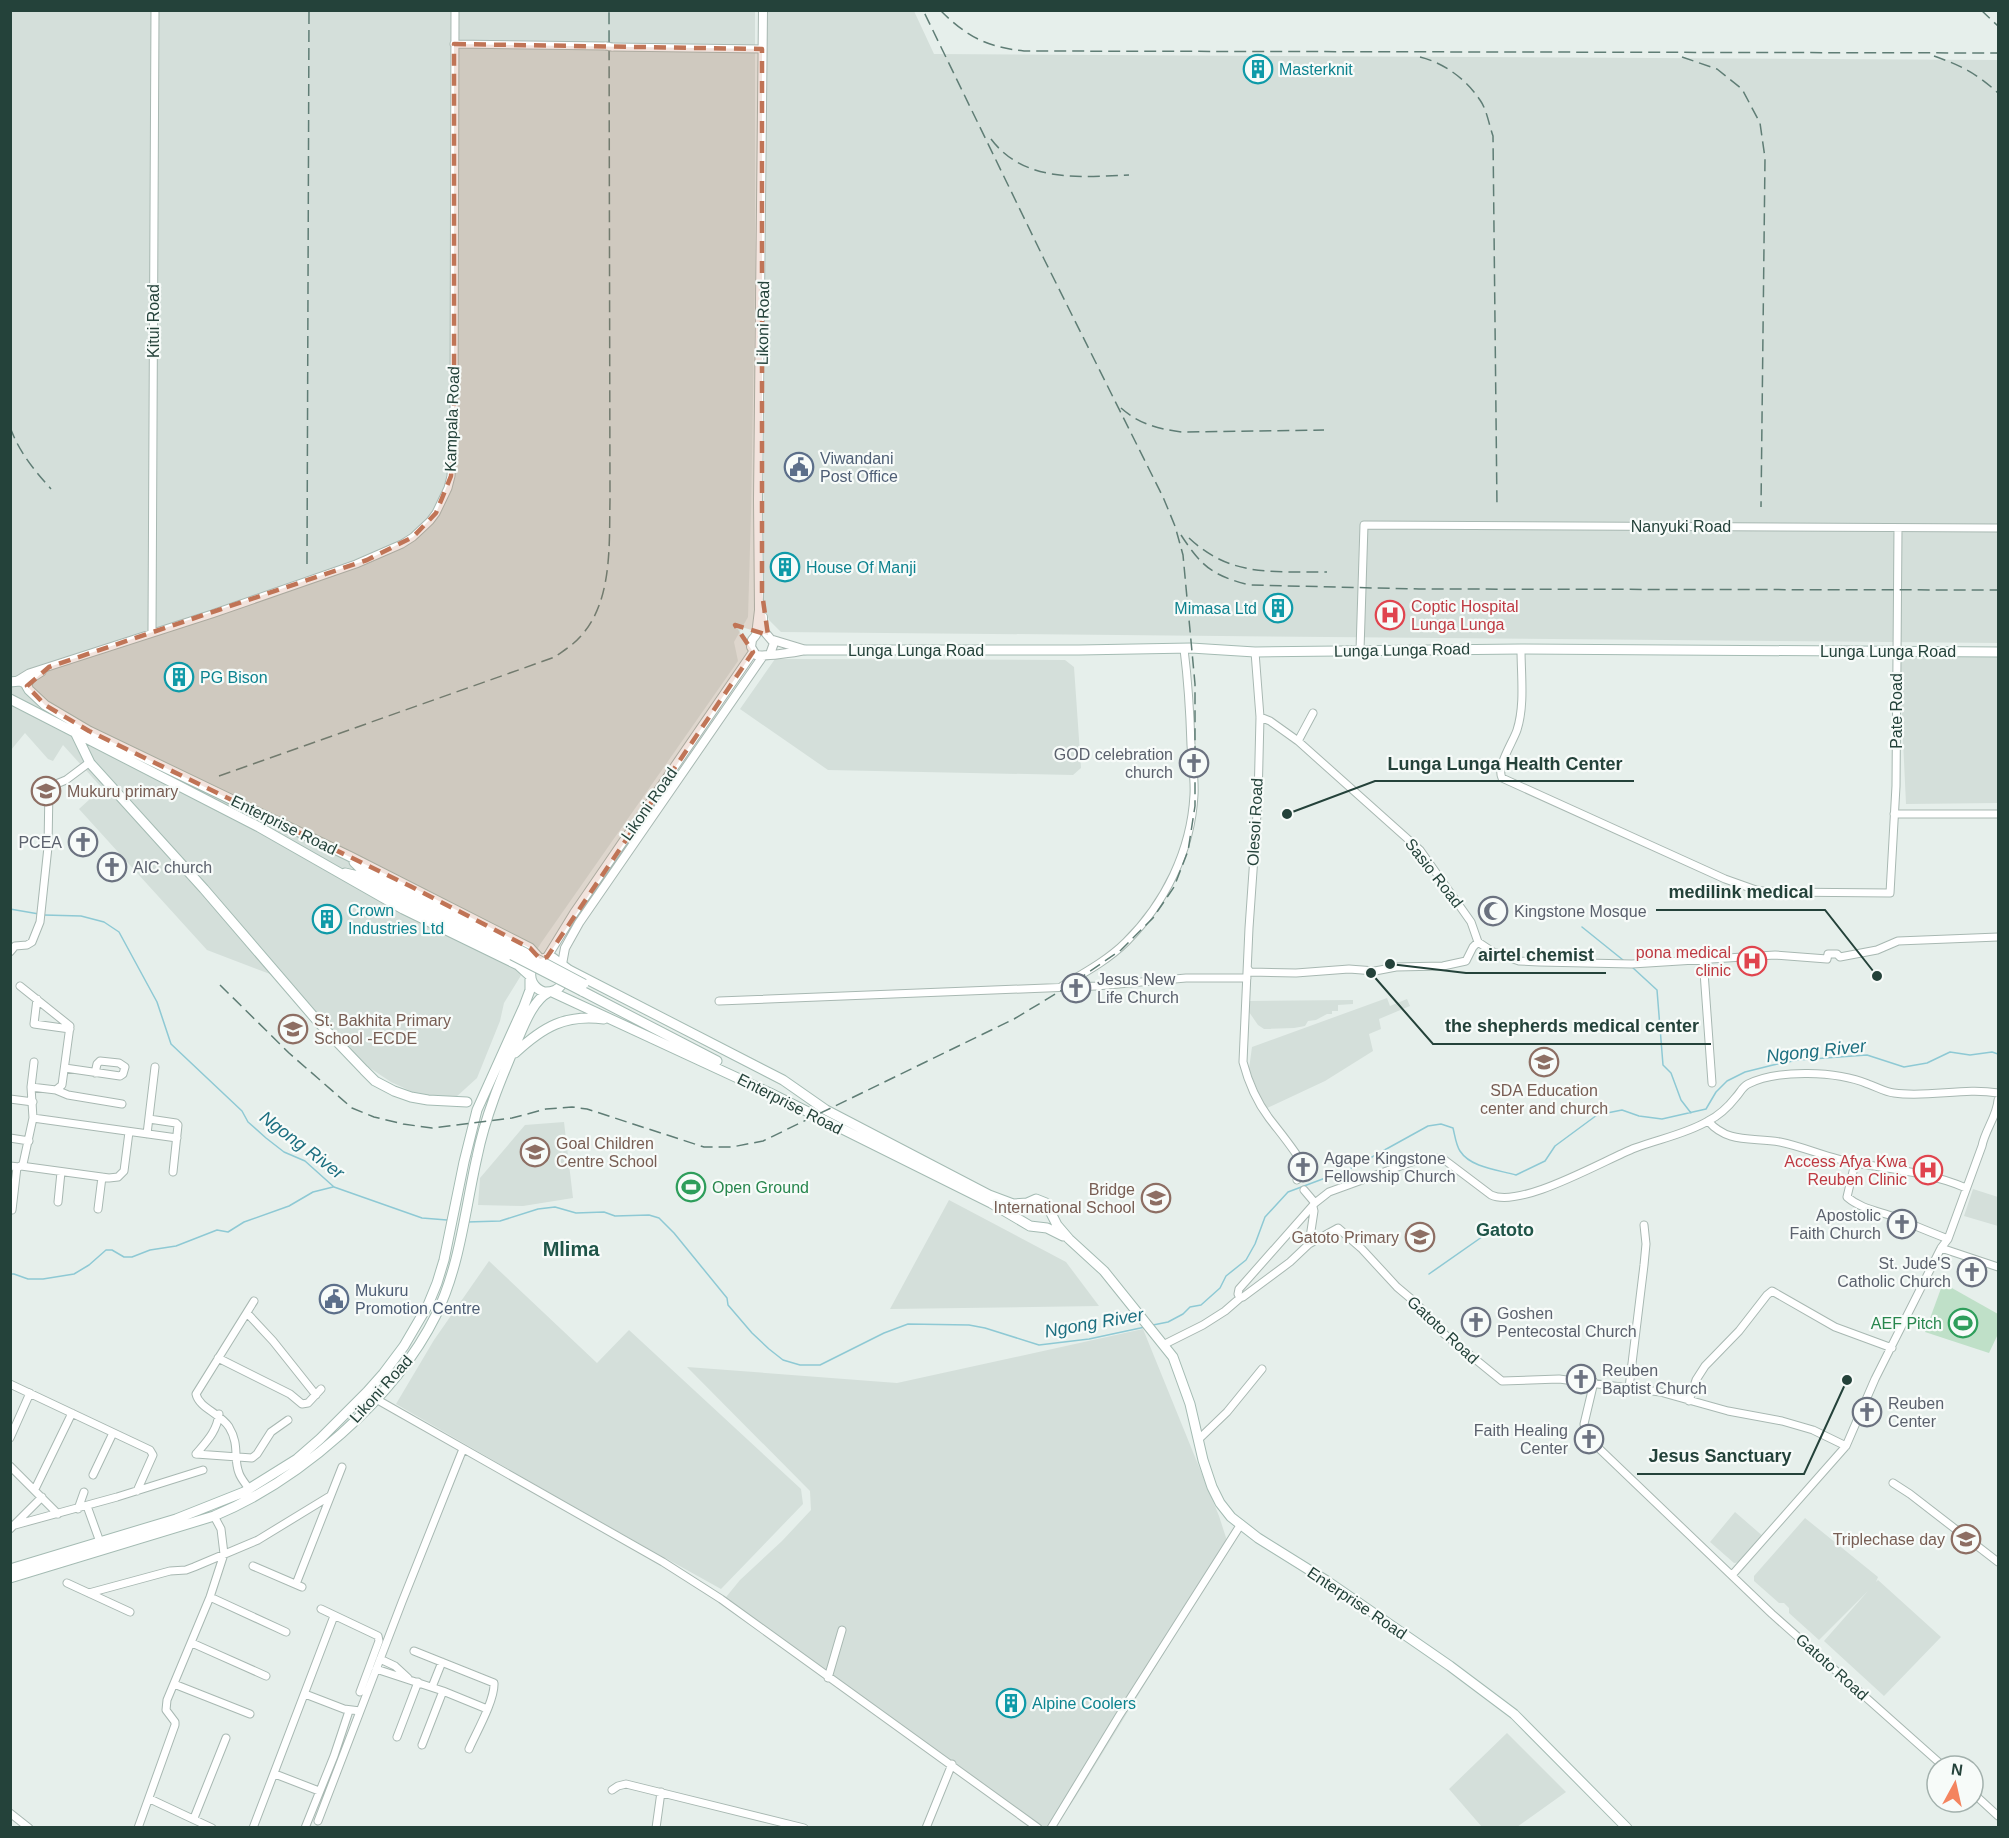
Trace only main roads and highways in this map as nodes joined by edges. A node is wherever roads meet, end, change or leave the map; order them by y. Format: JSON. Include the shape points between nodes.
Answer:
{"nodes":[{"id":1,"x":806,"y":650,"type":"road end"},
{"id":2,"x":1998,"y":652,"type":"edge"},
{"id":3,"x":12,"y":682,"type":"edge"},
{"id":4,"x":28,"y":688,"type":"junction"},
{"id":5,"x":14,"y":700,"type":"edge"},
{"id":6,"x":76,"y":734,"type":"junction"},
{"id":7,"x":349,"y":855,"type":"junction"},
{"id":8,"x":338,"y":872,"type":"junction"},
{"id":9,"x":543,"y":958,"type":"junction"},
{"id":10,"x":562,"y":965,"type":"junction"},
{"id":11,"x":530,"y":978,"type":"junction"},
{"id":12,"x":550,"y":992,"type":"junction"},
{"id":13,"x":528,"y":996,"type":"junction"},
{"id":14,"x":539,"y":1001,"type":"junction"},
{"id":15,"x":618,"y":1021,"type":"junction"},
{"id":16,"x":511,"y":1057,"type":"junction"},
{"id":17,"x":783,"y":1080,"type":"junction"},
{"id":18,"x":496,"y":1093,"type":"junction"},
{"id":19,"x":770,"y":1093,"type":"junction"},
{"id":20,"x":482,"y":1098,"type":"junction"},
{"id":21,"x":467,"y":1102,"type":"junction"},
{"id":22,"x":477,"y":1110,"type":"junction"},
{"id":23,"x":489,"y":1115,"type":"junction"},
{"id":24,"x":1027,"y":1203,"type":"junction"},
{"id":25,"x":1051,"y":1215,"type":"junction"},
{"id":26,"x":1025,"y":1221,"type":"junction"},
{"id":27,"x":1040,"y":1227,"type":"junction"},
{"id":28,"x":1069,"y":1239,"type":"junction"},
{"id":29,"x":10,"y":1569,"type":"edge"},
{"id":30,"x":10,"y":1578,"type":"edge"},
{"id":31,"x":1627,"y":1827,"type":"edge"}],
"edges":[{"from":1,"to":2,"type":"main road","name":"Lunga Lunga Road"},
{"from":3,"to":4,"type":"main road","name":"Enterprise Road","via":[[21,681]]},
{"from":4,"to":5,"type":"main road","name":"Enterprise Road","via":[[25,699]]},
{"from":4,"to":7,"type":"main road","name":"Enterprise Road","via":[[45,705],[89,731]]},
{"from":5,"to":6,"type":"main road","name":"Enterprise Road"},
{"from":6,"to":8,"type":"main road","name":"Enterprise Road"},
{"from":6,"to":21,"type":"main road","via":[[90,762],[320,1024],[375,1081],[417,1098]]},
{"from":7,"to":9,"type":"main road","name":"Enterprise Road"},
{"from":7,"to":17,"type":"main road","bridge":true,"via":[[361,869],[753,1070]]},
{"from":8,"to":11,"type":"main road","name":"Enterprise Road","via":[[403,909],[518,965]]},
{"from":8,"to":19,"type":"main road","bridge":true,"via":[[378,886],[747,1077]]},
{"from":9,"to":10,"type":"main road","via":[[552,958]]},
{"from":9,"to":11,"type":"main road","via":[[531,968]]},
{"from":10,"to":12,"type":"main road","via":[[564,982]]},
{"from":10,"to":17,"type":"main road","name":"Enterprise Road"},
{"from":11,"to":12,"type":"main road","via":[[536,988]]},
{"from":11,"to":13,"type":"main road","name":"Likoni Road"},
{"from":12,"to":14,"type":"main road","name":"Likoni Road"},
{"from":12,"to":15,"type":"main road","name":"Enterprise Road"},
{"from":13,"to":14,"type":"main road"},
{"from":13,"to":20,"type":"main road","name":"Likoni Road"},
{"from":14,"to":16,"type":"main road","name":"Likoni Road"},
{"from":15,"to":16,"type":"main road","via":[[579,1017],[558,1022],[536,1034]]},
{"from":15,"to":19,"type":"main road","name":"Enterprise Road"},
{"from":16,"to":18,"type":"main road","name":"Likoni Road"},
{"from":17,"to":24,"type":"main road","name":"Enterprise Road","via":[[826,1110],[954,1178],[1009,1203]]},
{"from":18,"to":20,"type":"main road"},
{"from":18,"to":23,"type":"main road","name":"Likoni Road"},
{"from":19,"to":26,"type":"main road","name":"Enterprise Road"},
{"from":20,"to":21,"type":"main road"},
{"from":20,"to":22,"type":"main road","name":"Likoni Road"},
{"from":21,"to":22,"type":"main road"},
{"from":22,"to":23,"type":"main road"},
{"from":22,"to":29,"type":"main road","name":"Likoni Road","via":[[444,1260],[428,1305],[383,1374],[345,1416],[297,1459],[249,1489],[210,1507]]},
{"from":23,"to":30,"type":"main road","name":"Likoni Road","via":[[449,1283],[436,1314],[414,1353],[376,1399],[328,1446],[286,1479],[214,1516]]},
{"from":24,"to":25,"type":"main road","via":[[1043,1201]]},
{"from":24,"to":26,"type":"main road"},
{"from":25,"to":27,"type":"main road"},
{"from":25,"to":28,"type":"main road"},
{"from":26,"to":27,"type":"main road"},
{"from":27,"to":28,"type":"main road"},
{"from":28,"to":31,"type":"main road","name":"Enterprise Road","via":[[1104,1271],[1173,1357],[1200,1438],[1203,1460],[1220,1503],[1258,1538],[1327,1581],[1514,1714]]}]}
